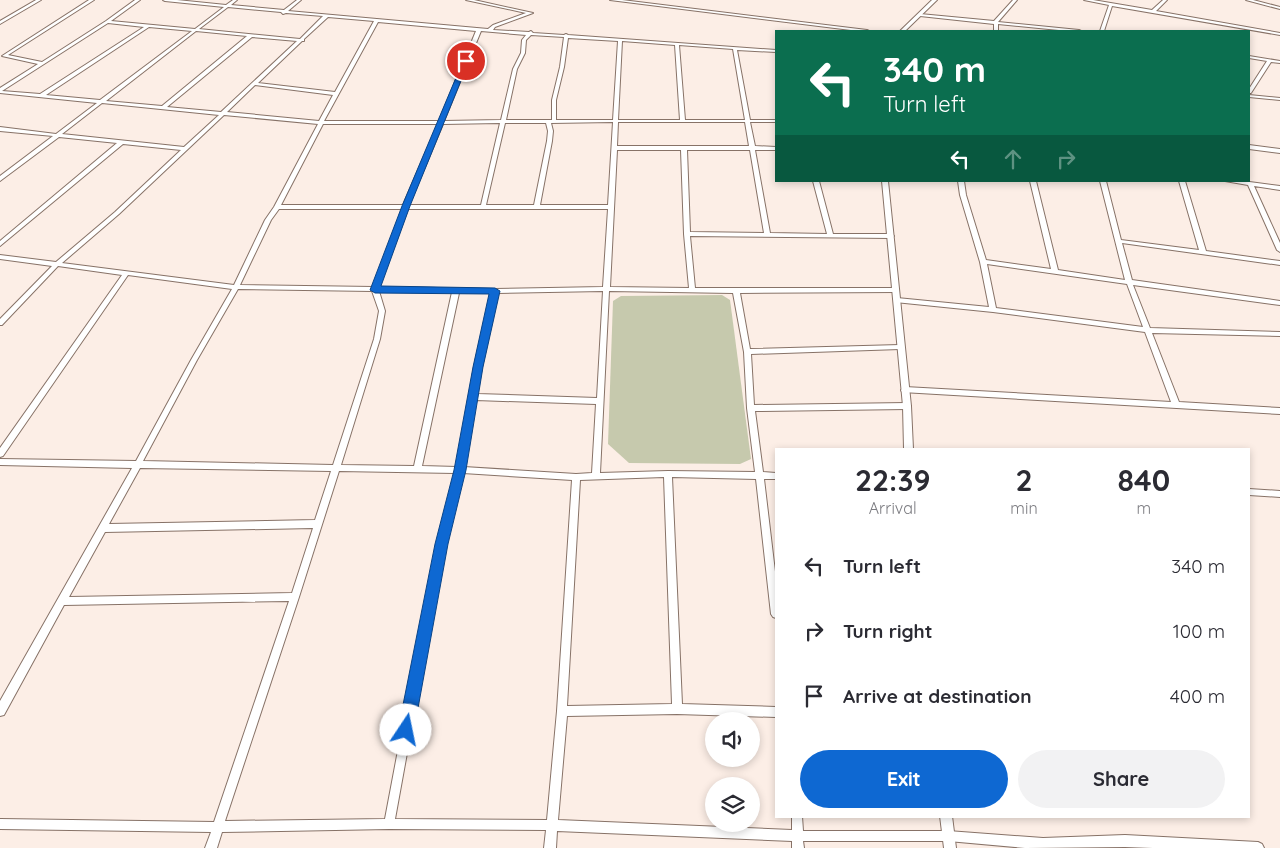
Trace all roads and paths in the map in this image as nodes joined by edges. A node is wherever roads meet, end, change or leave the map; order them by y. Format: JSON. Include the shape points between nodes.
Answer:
{"nodes":[{"id":1,"x":39,"y":0,"type":"edge"},
{"id":2,"x":92,"y":0,"type":"edge"},
{"id":3,"x":138,"y":0,"type":"edge"},
{"id":4,"x":165,"y":0,"type":"edge"},
{"id":5,"x":236,"y":0,"type":"edge"},
{"id":6,"x":299,"y":0,"type":"edge"},
{"id":7,"x":468,"y":0,"type":"edge"},
{"id":8,"x":612,"y":0,"type":"edge"},
{"id":9,"x":935,"y":0,"type":"edge"},
{"id":10,"x":1015,"y":0,"type":"edge"},
{"id":11,"x":1086,"y":0,"type":"edge"},
{"id":12,"x":1164,"y":0,"type":"edge"},
{"id":13,"x":1248,"y":0,"type":"edge"},
{"id":14,"x":1111,"y":4,"type":"junction"},
{"id":15,"x":228,"y":7,"type":"junction"},
{"id":16,"x":1280,"y":8,"type":"edge"},
{"id":17,"x":1153,"y":12,"type":"junction"},
{"id":18,"x":283,"y":13,"type":"junction"},
{"id":19,"x":920,"y":15,"type":"junction"},
{"id":20,"x":326,"y":16,"type":"junction"},
{"id":21,"x":376,"y":21,"type":"junction"},
{"id":22,"x":107,"y":22,"type":"junction"},
{"id":23,"x":996,"y":22,"type":"junction"},
{"id":24,"x":0,"y":23,"type":"edge"},
{"id":25,"x":148,"y":26,"type":"junction"},
{"id":26,"x":198,"y":29,"type":"junction"},
{"id":27,"x":479,"y":30,"type":"junction"},
{"id":28,"x":490,"y":30,"type":"junction"},
{"id":29,"x":859,"y":30,"type":"edge"},
{"id":30,"x":903,"y":30,"type":"edge"},
{"id":31,"x":996,"y":30,"type":"edge"},
{"id":32,"x":1070,"y":30,"type":"edge"},
{"id":33,"x":1102,"y":30,"type":"edge"},
{"id":34,"x":531,"y":32,"type":"junction"},
{"id":35,"x":1280,"y":34,"type":"edge"},
{"id":36,"x":251,"y":35,"type":"junction"},
{"id":37,"x":566,"y":36,"type":"junction"},
{"id":38,"x":302,"y":40,"type":"junction"},
{"id":39,"x":620,"y":40,"type":"junction"},
{"id":40,"x":677,"y":44,"type":"junction"},
{"id":41,"x":735,"y":48,"type":"junction"},
{"id":42,"x":775,"y":51,"type":"edge"},
{"id":43,"x":1250,"y":57,"type":"edge"},
{"id":44,"x":1270,"y":60,"type":"junction"},
{"id":45,"x":1280,"y":62,"type":"edge"},
{"id":46,"x":42,"y":63,"type":"junction"},
{"id":47,"x":255,"y":84,"type":"junction"},
{"id":48,"x":0,"y":91,"type":"edge"},
{"id":49,"x":1250,"y":92,"type":"edge"},
{"id":50,"x":336,"y":94,"type":"junction"},
{"id":51,"x":1250,"y":94,"type":"edge"},
{"id":52,"x":41,"y":96,"type":"junction"},
{"id":53,"x":1280,"y":99,"type":"edge"},
{"id":54,"x":101,"y":102,"type":"junction"},
{"id":55,"x":164,"y":107,"type":"junction"},
{"id":56,"x":224,"y":112,"type":"junction"},
{"id":57,"x":551,"y":121,"type":"junction"},
{"id":58,"x":615,"y":121,"type":"junction"},
{"id":59,"x":683,"y":121,"type":"junction"},
{"id":60,"x":502,"y":122,"type":"junction"},
{"id":61,"x":748,"y":122,"type":"junction"},
{"id":62,"x":775,"y":122,"type":"edge"},
{"id":63,"x":321,"y":123,"type":"junction"},
{"id":64,"x":440,"y":123,"type":"junction"},
{"id":65,"x":0,"y":129,"type":"edge"},
{"id":66,"x":55,"y":136,"type":"junction"},
{"id":67,"x":122,"y":142,"type":"junction"},
{"id":68,"x":1250,"y":147,"type":"edge"},
{"id":69,"x":614,"y":148,"type":"junction"},
{"id":70,"x":684,"y":148,"type":"junction"},
{"id":71,"x":753,"y":148,"type":"junction"},
{"id":72,"x":775,"y":148,"type":"edge"},
{"id":73,"x":185,"y":149,"type":"junction"},
{"id":74,"x":1280,"y":151,"type":"edge"},
{"id":75,"x":0,"y":180,"type":"edge"},
{"id":76,"x":816,"y":182,"type":"edge"},
{"id":77,"x":885,"y":182,"type":"edge"},
{"id":78,"x":961,"y":182,"type":"edge"},
{"id":79,"x":1033,"y":182,"type":"edge"},
{"id":80,"x":1103,"y":182,"type":"edge"},
{"id":81,"x":1182,"y":182,"type":"edge"},
{"id":82,"x":1235,"y":182,"type":"edge"},
{"id":83,"x":1250,"y":184,"type":"junction"},
{"id":84,"x":1280,"y":188,"type":"edge"},
{"id":85,"x":406,"y":206,"type":"junction"},
{"id":86,"x":278,"y":207,"type":"junction"},
{"id":87,"x":483,"y":207,"type":"junction"},
{"id":88,"x":537,"y":207,"type":"junction"},
{"id":89,"x":611,"y":207,"type":"junction"},
{"id":90,"x":687,"y":234,"type":"junction"},
{"id":91,"x":767,"y":234,"type":"junction"},
{"id":92,"x":830,"y":235,"type":"junction"},
{"id":93,"x":891,"y":236,"type":"junction"},
{"id":94,"x":1118,"y":241,"type":"junction"},
{"id":95,"x":0,"y":244,"type":"edge"},
{"id":96,"x":1280,"y":250,"type":"edge"},
{"id":97,"x":1203,"y":252,"type":"junction"},
{"id":98,"x":0,"y":257,"type":"edge"},
{"id":99,"x":983,"y":262,"type":"junction"},
{"id":100,"x":1280,"y":263,"type":"edge"},
{"id":101,"x":56,"y":265,"type":"junction"},
{"id":102,"x":1055,"y":272,"type":"junction"},
{"id":103,"x":126,"y":274,"type":"junction"},
{"id":104,"x":1129,"y":282,"type":"junction"},
{"id":105,"x":236,"y":287,"type":"junction"},
{"id":106,"x":606,"y":289,"type":"junction"},
{"id":107,"x":375,"y":290,"type":"junction"},
{"id":108,"x":456,"y":290,"type":"junction"},
{"id":109,"x":692,"y":290,"type":"junction"},
{"id":110,"x":896,"y":290,"type":"junction"},
{"id":111,"x":495,"y":291,"type":"junction"},
{"id":112,"x":736,"y":291,"type":"junction"},
{"id":113,"x":897,"y":300,"type":"junction"},
{"id":114,"x":1280,"y":303,"type":"edge"},
{"id":115,"x":993,"y":310,"type":"junction"},
{"id":116,"x":0,"y":323,"type":"edge"},
{"id":117,"x":1146,"y":330,"type":"junction"},
{"id":118,"x":1280,"y":334,"type":"edge"},
{"id":119,"x":900,"y":348,"type":"junction"},
{"id":120,"x":747,"y":352,"type":"junction"},
{"id":121,"x":905,"y":390,"type":"junction"},
{"id":122,"x":473,"y":397,"type":"junction"},
{"id":123,"x":600,"y":401,"type":"junction"},
{"id":124,"x":1176,"y":405,"type":"junction"},
{"id":125,"x":907,"y":406,"type":"junction"},
{"id":126,"x":751,"y":408,"type":"junction"},
{"id":127,"x":1280,"y":411,"type":"edge"},
{"id":128,"x":909,"y":448,"type":"edge"},
{"id":129,"x":0,"y":454,"type":"edge"},
{"id":130,"x":0,"y":462,"type":"edge"},
{"id":131,"x":138,"y":464,"type":"junction"},
{"id":132,"x":336,"y":468,"type":"junction"},
{"id":133,"x":417,"y":470,"type":"junction"},
{"id":134,"x":460,"y":470,"type":"junction"},
{"id":135,"x":668,"y":474,"type":"junction"},
{"id":136,"x":596,"y":476,"type":"junction"},
{"id":137,"x":759,"y":476,"type":"junction"},
{"id":138,"x":775,"y":476,"type":"edge"},
{"id":139,"x":576,"y":477,"type":"junction"},
{"id":140,"x":1250,"y":492,"type":"edge"},
{"id":141,"x":1280,"y":494,"type":"edge"},
{"id":142,"x":318,"y":524,"type":"junction"},
{"id":143,"x":102,"y":528,"type":"junction"},
{"id":144,"x":295,"y":597,"type":"junction"},
{"id":145,"x":61,"y":601,"type":"junction"},
{"id":146,"x":775,"y":606,"type":"edge"},
{"id":147,"x":677,"y":709,"type":"junction"},
{"id":148,"x":0,"y":711,"type":"edge"},
{"id":149,"x":562,"y":711,"type":"junction"},
{"id":150,"x":775,"y":712,"type":"edge"},
{"id":151,"x":797,"y":818,"type":"edge"},
{"id":152,"x":946,"y":818,"type":"edge"},
{"id":153,"x":0,"y":824,"type":"edge"},
{"id":154,"x":388,"y":824,"type":"junction"},
{"id":155,"x":551,"y":826,"type":"junction"},
{"id":156,"x":218,"y":827,"type":"junction"},
{"id":157,"x":798,"y":836,"type":"junction"},
{"id":158,"x":949,"y":842,"type":"edge"},
{"id":159,"x":211,"y":848,"type":"edge"},
{"id":160,"x":550,"y":848,"type":"edge"},
{"id":161,"x":798,"y":848,"type":"edge"},
{"id":162,"x":1258,"y":848,"type":"edge"}],
"edges":[{"from":1,"to":24,"type":"street"},
{"from":2,"to":46,"type":"street","via":[[4,56]]},
{"from":3,"to":22,"type":"street"},
{"from":4,"to":15,"type":"street"},
{"from":5,"to":15,"type":"street"},
{"from":6,"to":18,"type":"street"},
{"from":7,"to":28,"type":"street","via":[[531,13]]},
{"from":8,"to":29,"type":"street"},
{"from":9,"to":19,"type":"street"},
{"from":10,"to":23,"type":"street"},
{"from":11,"to":14,"type":"street"},
{"from":12,"to":17,"type":"street"},
{"from":13,"to":16,"type":"street"},
{"from":14,"to":17,"type":"street"},
{"from":14,"to":33,"type":"street"},
{"from":15,"to":18,"type":"street"},
{"from":15,"to":26,"type":"street"},
{"from":17,"to":35,"type":"street"},
{"from":18,"to":20,"type":"street"},
{"from":19,"to":23,"type":"street"},
{"from":19,"to":30,"type":"street"},
{"from":20,"to":21,"type":"street"},
{"from":20,"to":38,"type":"street"},
{"from":21,"to":27,"type":"street"},
{"from":21,"to":50,"type":"street"},
{"from":22,"to":25,"type":"street"},
{"from":22,"to":46,"type":"street"},
{"from":23,"to":31,"type":"street"},
{"from":23,"to":32,"type":"street"},
{"from":25,"to":26,"type":"street"},
{"from":25,"to":52,"type":"street"},
{"from":26,"to":36,"type":"street"},
{"from":26,"to":54,"type":"street"},
{"from":27,"to":28,"type":"street"},
{"from":27,"to":64,"type":"street"},
{"from":28,"to":34,"type":"street"},
{"from":34,"to":37,"type":"street"},
{"from":34,"to":60,"type":"street","via":[[524,40]]},
{"from":36,"to":38,"type":"street"},
{"from":36,"to":55,"type":"street"},
{"from":37,"to":39,"type":"street"},
{"from":37,"to":57,"type":"street"},
{"from":38,"to":47,"type":"street"},
{"from":39,"to":40,"type":"street"},
{"from":39,"to":58,"type":"street"},
{"from":40,"to":41,"type":"street"},
{"from":40,"to":59,"type":"street"},
{"from":41,"to":42,"type":"street"},
{"from":41,"to":61,"type":"street"},
{"from":43,"to":44,"type":"street"},
{"from":44,"to":45,"type":"street"},
{"from":44,"to":49,"type":"street"},
{"from":46,"to":48,"type":"street"},
{"from":47,"to":50,"type":"street"},
{"from":47,"to":56,"type":"street"},
{"from":48,"to":52,"type":"street"},
{"from":50,"to":63,"type":"street"},
{"from":51,"to":53,"type":"street"},
{"from":52,"to":54,"type":"street"},
{"from":54,"to":55,"type":"street"},
{"from":54,"to":66,"type":"street"},
{"from":55,"to":56,"type":"street"},
{"from":56,"to":63,"type":"street"},
{"from":56,"to":73,"type":"street"},
{"from":57,"to":58,"type":"street"},
{"from":57,"to":60,"type":"street"},
{"from":57,"to":88,"type":"street"},
{"from":58,"to":59,"type":"street"},
{"from":58,"to":69,"type":"street"},
{"from":59,"to":61,"type":"street"},
{"from":60,"to":64,"type":"street"},
{"from":60,"to":87,"type":"street"},
{"from":61,"to":62,"type":"street"},
{"from":61,"to":71,"type":"street"},
{"from":63,"to":64,"type":"street"},
{"from":63,"to":86,"type":"street"},
{"from":64,"to":85,"type":"street"},
{"from":65,"to":66,"type":"street"},
{"from":66,"to":67,"type":"street"},
{"from":66,"to":75,"type":"street"},
{"from":67,"to":73,"type":"street"},
{"from":67,"to":95,"type":"street"},
{"from":68,"to":74,"type":"street"},
{"from":69,"to":70,"type":"street"},
{"from":69,"to":89,"type":"street"},
{"from":70,"to":71,"type":"street"},
{"from":70,"to":90,"type":"street"},
{"from":71,"to":72,"type":"street"},
{"from":71,"to":91,"type":"street"},
{"from":73,"to":101,"type":"street"},
{"from":76,"to":92,"type":"street"},
{"from":77,"to":93,"type":"street"},
{"from":78,"to":99,"type":"street","via":[[962,195]]},
{"from":79,"to":102,"type":"street"},
{"from":80,"to":94,"type":"street"},
{"from":81,"to":97,"type":"street"},
{"from":82,"to":83,"type":"street"},
{"from":83,"to":84,"type":"street"},
{"from":83,"to":96,"type":"street"},
{"from":85,"to":86,"type":"street"},
{"from":85,"to":87,"type":"street"},
{"from":85,"to":107,"type":"street"},
{"from":86,"to":105,"type":"street","via":[[268,220]]},
{"from":87,"to":88,"type":"street"},
{"from":88,"to":89,"type":"street"},
{"from":89,"to":106,"type":"street"},
{"from":90,"to":91,"type":"street"},
{"from":90,"to":109,"type":"street"},
{"from":91,"to":92,"type":"street"},
{"from":92,"to":93,"type":"street"},
{"from":93,"to":110,"type":"street"},
{"from":94,"to":97,"type":"street"},
{"from":94,"to":104,"type":"street"},
{"from":97,"to":100,"type":"street"},
{"from":98,"to":101,"type":"street"},
{"from":99,"to":102,"type":"street"},
{"from":99,"to":115,"type":"street"},
{"from":101,"to":103,"type":"street"},
{"from":101,"to":116,"type":"street"},
{"from":102,"to":104,"type":"street"},
{"from":103,"to":105,"type":"street"},
{"from":103,"to":129,"type":"street"},
{"from":104,"to":114,"type":"street"},
{"from":104,"to":117,"type":"street"},
{"from":105,"to":107,"type":"street"},
{"from":105,"to":131,"type":"street"},
{"from":106,"to":109,"type":"street"},
{"from":106,"to":111,"type":"street"},
{"from":106,"to":123,"type":"street"},
{"from":107,"to":108,"type":"street"},
{"from":107,"to":132,"type":"street","via":[[382,311],[377,339]]},
{"from":108,"to":111,"type":"street"},
{"from":108,"to":133,"type":"street"},
{"from":109,"to":112,"type":"street"},
{"from":110,"to":112,"type":"street"},
{"from":110,"to":113,"type":"street"},
{"from":111,"to":122,"type":"street"},
{"from":112,"to":120,"type":"street"},
{"from":113,"to":115,"type":"street"},
{"from":113,"to":119,"type":"street"},
{"from":115,"to":117,"type":"street"},
{"from":117,"to":118,"type":"street"},
{"from":117,"to":124,"type":"street"},
{"from":119,"to":120,"type":"street"},
{"from":119,"to":121,"type":"street"},
{"from":120,"to":126,"type":"street"},
{"from":121,"to":124,"type":"street"},
{"from":121,"to":125,"type":"street"},
{"from":122,"to":123,"type":"street"},
{"from":122,"to":134,"type":"street"},
{"from":123,"to":136,"type":"street"},
{"from":124,"to":127,"type":"street"},
{"from":125,"to":126,"type":"street"},
{"from":125,"to":128,"type":"street"},
{"from":126,"to":137,"type":"street"},
{"from":130,"to":131,"type":"street"},
{"from":131,"to":132,"type":"street"},
{"from":131,"to":143,"type":"street"},
{"from":132,"to":133,"type":"street"},
{"from":132,"to":142,"type":"street"},
{"from":133,"to":134,"type":"street"},
{"from":134,"to":139,"type":"street"},
{"from":134,"to":154,"type":"street","via":[[441,544]]},
{"from":135,"to":136,"type":"street"},
{"from":135,"to":137,"type":"street"},
{"from":135,"to":147,"type":"street"},
{"from":136,"to":139,"type":"street"},
{"from":137,"to":138,"type":"street"},
{"from":137,"to":146,"type":"street"},
{"from":139,"to":149,"type":"street"},
{"from":140,"to":141,"type":"street"},
{"from":142,"to":143,"type":"street"},
{"from":142,"to":144,"type":"street"},
{"from":143,"to":145,"type":"street"},
{"from":144,"to":145,"type":"street"},
{"from":144,"to":156,"type":"street"},
{"from":145,"to":148,"type":"street"},
{"from":147,"to":149,"type":"street"},
{"from":147,"to":150,"type":"street"},
{"from":149,"to":155,"type":"street"},
{"from":151,"to":157,"type":"street"},
{"from":152,"to":158,"type":"street"},
{"from":153,"to":156,"type":"street"},
{"from":154,"to":155,"type":"street"},
{"from":154,"to":156,"type":"street"},
{"from":155,"to":157,"type":"street"},
{"from":155,"to":160,"type":"street"},
{"from":156,"to":159,"type":"street"},
{"from":157,"to":158,"type":"street"},
{"from":157,"to":161,"type":"street"},
{"from":158,"to":162,"type":"street","via":[[1043,844],[1124,841]]}]}
